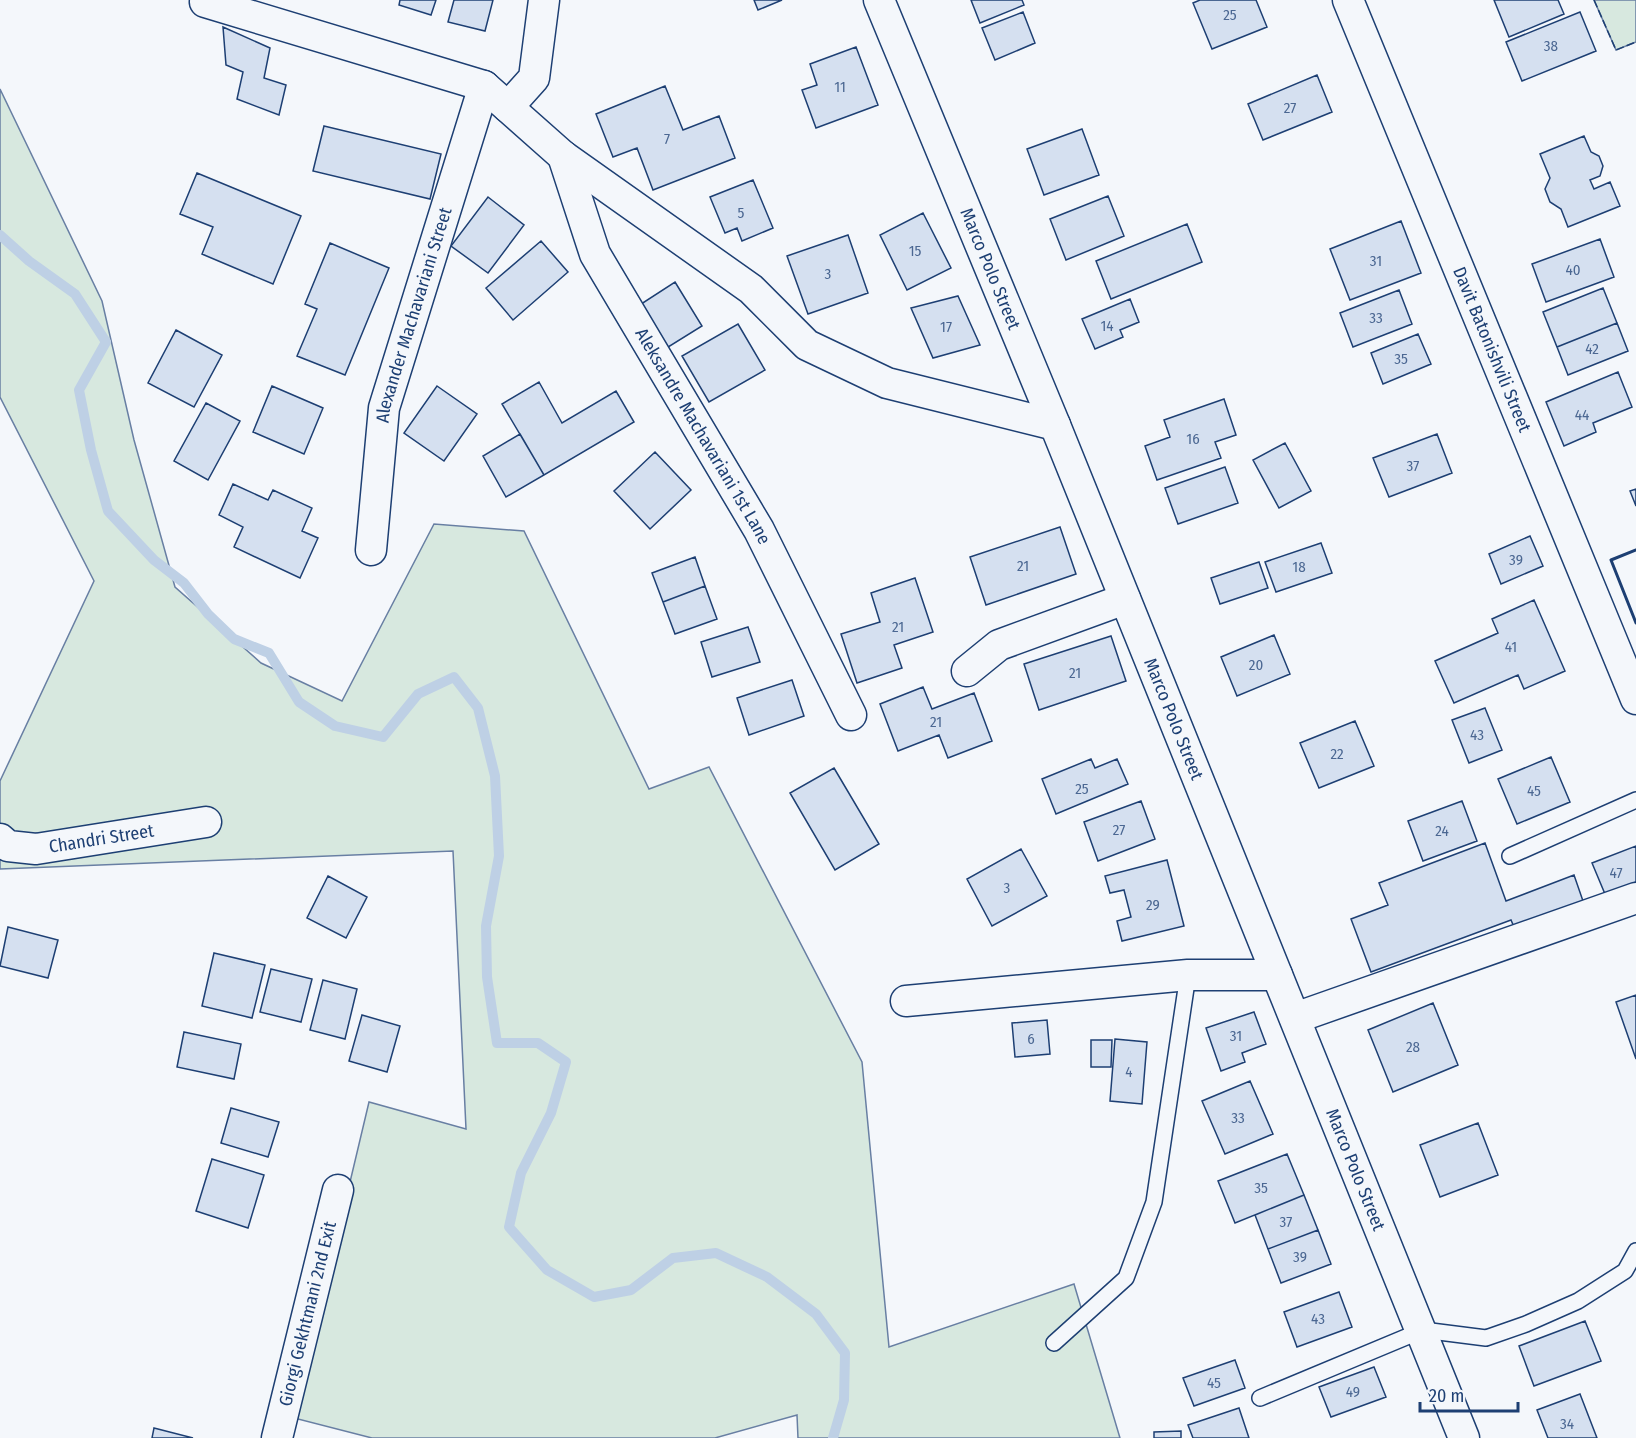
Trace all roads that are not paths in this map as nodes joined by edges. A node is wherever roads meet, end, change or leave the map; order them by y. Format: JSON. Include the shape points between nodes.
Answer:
{"nodes":[{"id":1,"x":544,"y":0,"type":"edge"},
{"id":2,"x":879,"y":0,"type":"edge"},
{"id":3,"x":1348,"y":0,"type":"edge"},
{"id":4,"x":205,"y":2,"type":"dead end"},
{"id":5,"x":484,"y":86,"type":"junction"},
{"id":6,"x":508,"y":107,"type":"junction"},
{"id":7,"x":563,"y":156,"type":"junction"},
{"id":8,"x":1055,"y":425,"type":"junction"},
{"id":9,"x":371,"y":550,"type":"dead end"},
{"id":10,"x":1125,"y":599,"type":"junction"},
{"id":11,"x":967,"y":671,"type":"dead end"},
{"id":12,"x":1636,"y":699,"type":"edge"},
{"id":13,"x":851,"y":715,"type":"dead end"},
{"id":14,"x":1636,"y":800,"type":"edge"},
{"id":15,"x":206,"y":822,"type":"dead end"},
{"id":16,"x":0,"y":839,"type":"edge"},
{"id":17,"x":1510,"y":856,"type":"dead end"},
{"id":18,"x":1636,"y":898,"type":"edge"},
{"id":19,"x":1188,"y":975,"type":"junction"},
{"id":20,"x":1277,"y":975,"type":"junction"},
{"id":21,"x":906,"y":1000,"type":"dead end"},
{"id":22,"x":1295,"y":1018,"type":"junction"},
{"id":23,"x":339,"y":1190,"type":"dead end"},
{"id":24,"x":1636,"y":1251,"type":"edge"},
{"id":25,"x":1423,"y":1330,"type":"junction"},
{"id":26,"x":1054,"y":1343,"type":"dead end"},
{"id":27,"x":1260,"y":1398,"type":"dead end"},
{"id":28,"x":277,"y":1438,"type":"edge"},
{"id":29,"x":1464,"y":1438,"type":"edge"}],
"edges":[{"from":1,"to":6,"type":"street","via":[[534,78]]},
{"from":2,"to":8,"type":"street","name":"Marco Polo Street"},
{"from":3,"to":12,"type":"street","name":"Davit Batonishvili Street"},
{"from":4,"to":5,"type":"street"},
{"from":5,"to":6,"type":"street"},
{"from":5,"to":9,"type":"street","name":"Alexander Machavariani Street","via":[[384,408]]},
{"from":6,"to":7,"type":"street"},
{"from":7,"to":8,"type":"street","via":[[751,289],[807,345],[887,383]]},
{"from":7,"to":13,"type":"street","name":"Aleksandre Machavariani 1st Lane","via":[[595,254],[759,530]]},
{"from":8,"to":10,"type":"street","name":"Marco Polo Street"},
{"from":10,"to":11,"type":"street","via":[[999,645]]},
{"from":10,"to":20,"type":"street","name":"Marco Polo Street"},
{"from":14,"to":17,"type":"lane"},
{"from":15,"to":16,"type":"street","name":"Chandri Street","via":[[36,849],[8,846]]},
{"from":18,"to":22,"type":"street"},
{"from":19,"to":20,"type":"street"},
{"from":19,"to":21,"type":"street"},
{"from":19,"to":26,"type":"lane","via":[[1154,1202],[1126,1278]]},
{"from":20,"to":22,"type":"street","name":"Marco Polo Street"},
{"from":22,"to":25,"type":"street","name":"Marco Polo Street"},
{"from":23,"to":28,"type":"street","name":"Giorgi Gekhtmani 2nd Exit"},
{"from":24,"to":25,"type":"lane","via":[[1625,1271],[1578,1301],[1526,1324],[1486,1338]]},
{"from":25,"to":27,"type":"lane"},
{"from":25,"to":29,"type":"street","name":"Marco Polo Street"}]}
